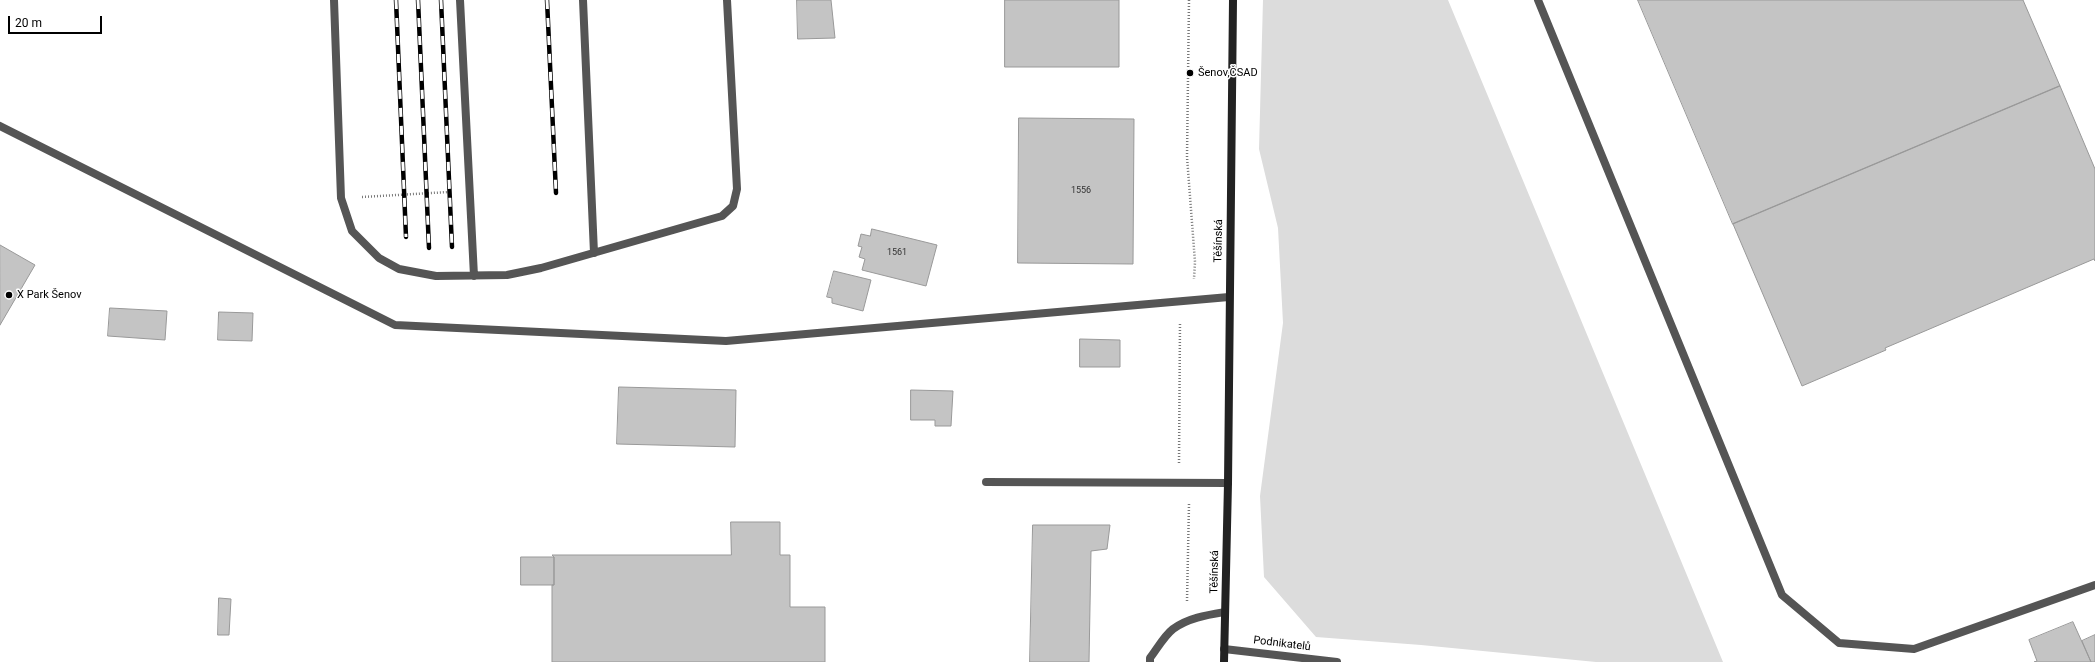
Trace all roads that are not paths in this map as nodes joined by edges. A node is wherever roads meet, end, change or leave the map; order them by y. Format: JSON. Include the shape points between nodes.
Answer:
{"nodes":[{"id":1,"x":334,"y":0,"type":"edge"},
{"id":2,"x":460,"y":0,"type":"edge"},
{"id":3,"x":583,"y":0,"type":"edge"},
{"id":4,"x":727,"y":0,"type":"edge"},
{"id":5,"x":1233,"y":0,"type":"edge"},
{"id":6,"x":1538,"y":0,"type":"edge"},
{"id":7,"x":0,"y":126,"type":"edge"},
{"id":8,"x":594,"y":253,"type":"junction"},
{"id":9,"x":474,"y":276,"type":"junction"},
{"id":10,"x":1229,"y":297,"type":"junction"},
{"id":11,"x":986,"y":482,"type":"dead end"},
{"id":12,"x":1228,"y":483,"type":"junction"},
{"id":13,"x":2095,"y":585,"type":"edge"},
{"id":14,"x":1225,"y":612,"type":"junction"},
{"id":15,"x":1224,"y":649,"type":"junction"},
{"id":16,"x":1150,"y":662,"type":"edge"},
{"id":17,"x":1224,"y":662,"type":"edge"},
{"id":18,"x":1337,"y":662,"type":"edge"}],
"edges":[{"from":1,"to":9,"type":"street","via":[[342,198],[352,231],[379,258],[399,269],[436,276]]},
{"from":2,"to":9,"type":"street"},
{"from":3,"to":8,"type":"street"},
{"from":4,"to":8,"type":"street","via":[[737,189],[733,206],[722,216]]},
{"from":5,"to":10,"type":"main road","name":"Těšínská"},
{"from":6,"to":13,"type":"street","via":[[1782,596],[1839,643],[1914,649]]},
{"from":7,"to":10,"type":"street","via":[[395,325],[726,341]]},
{"from":8,"to":9,"type":"street","via":[[507,275]]},
{"from":10,"to":12,"type":"main road","name":"Těšínská"},
{"from":11,"to":12,"type":"street"},
{"from":12,"to":14,"type":"main road","name":"Těšínská"},
{"from":14,"to":15,"type":"main road","name":"Těšínská"},
{"from":14,"to":16,"type":"street","via":[[1186,622],[1172,630],[1150,658]]},
{"from":15,"to":17,"type":"main road","name":"Těšínská"},
{"from":15,"to":18,"type":"street","name":"Podnikatelů"}]}
